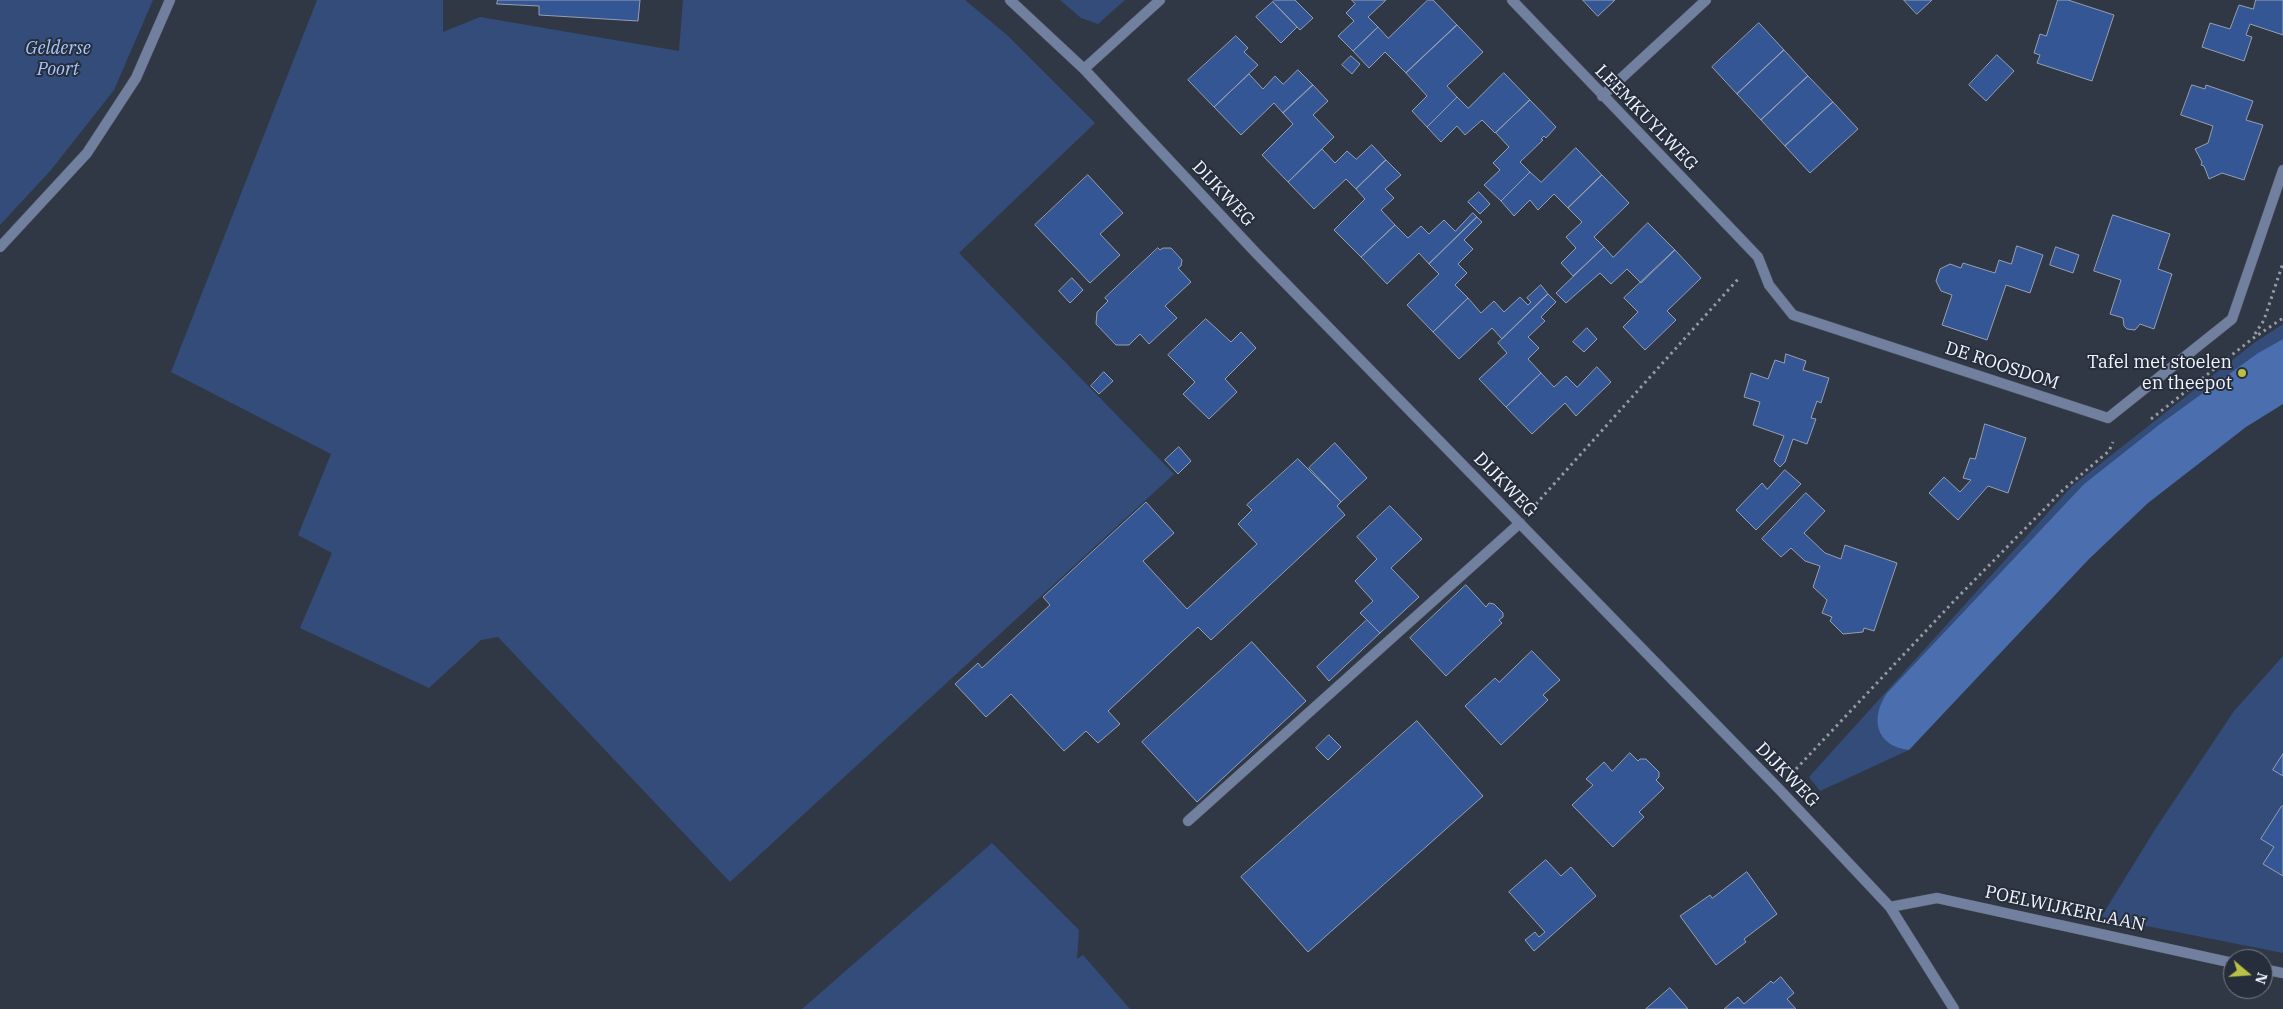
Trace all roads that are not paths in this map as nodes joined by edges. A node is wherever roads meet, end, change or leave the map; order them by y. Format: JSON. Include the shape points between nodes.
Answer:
{"nodes":[{"id":1,"x":170,"y":0,"type":"edge"},
{"id":2,"x":1010,"y":0,"type":"edge"},
{"id":3,"x":1160,"y":0,"type":"edge"},
{"id":4,"x":1512,"y":0,"type":"edge"},
{"id":5,"x":1706,"y":0,"type":"edge"},
{"id":6,"x":1084,"y":69,"type":"junction"},
{"id":7,"x":1602,"y":96,"type":"junction"},
{"id":8,"x":2283,"y":170,"type":"edge"},
{"id":9,"x":0,"y":247,"type":"edge"},
{"id":10,"x":1758,"y":258,"type":"joint"},
{"id":11,"x":1520,"y":523,"type":"junction"},
{"id":12,"x":1188,"y":821,"type":"dead end"},
{"id":13,"x":1890,"y":906,"type":"junction"},
{"id":14,"x":2223,"y":960,"type":"edge"},
{"id":15,"x":1954,"y":1009,"type":"edge"}],
"edges":[{"from":1,"to":9,"type":"street","via":[[136,78],[87,153]]},
{"from":2,"to":6,"type":"street","name":"DIJKWEG"},
{"from":3,"to":6,"type":"street"},
{"from":4,"to":7,"type":"street","name":"LEEMKUYLWEG"},
{"from":5,"to":7,"type":"street"},
{"from":6,"to":11,"type":"street","name":"DIJKWEG","via":[[1256,252]]},
{"from":7,"to":10,"type":"street","name":"LEEMKUYLWEG"},
{"from":8,"to":10,"type":"street","name":"DE ROOSDOM","via":[[2232,319],[2108,418],[1793,314],[1769,285]]},
{"from":11,"to":12,"type":"street"},
{"from":11,"to":13,"type":"street","name":"DIJKWEG"},
{"from":13,"to":14,"type":"street","name":"POELWIJKERLAAN","via":[[1937,898]]},
{"from":13,"to":15,"type":"street","name":"DIJKWEG"}]}
